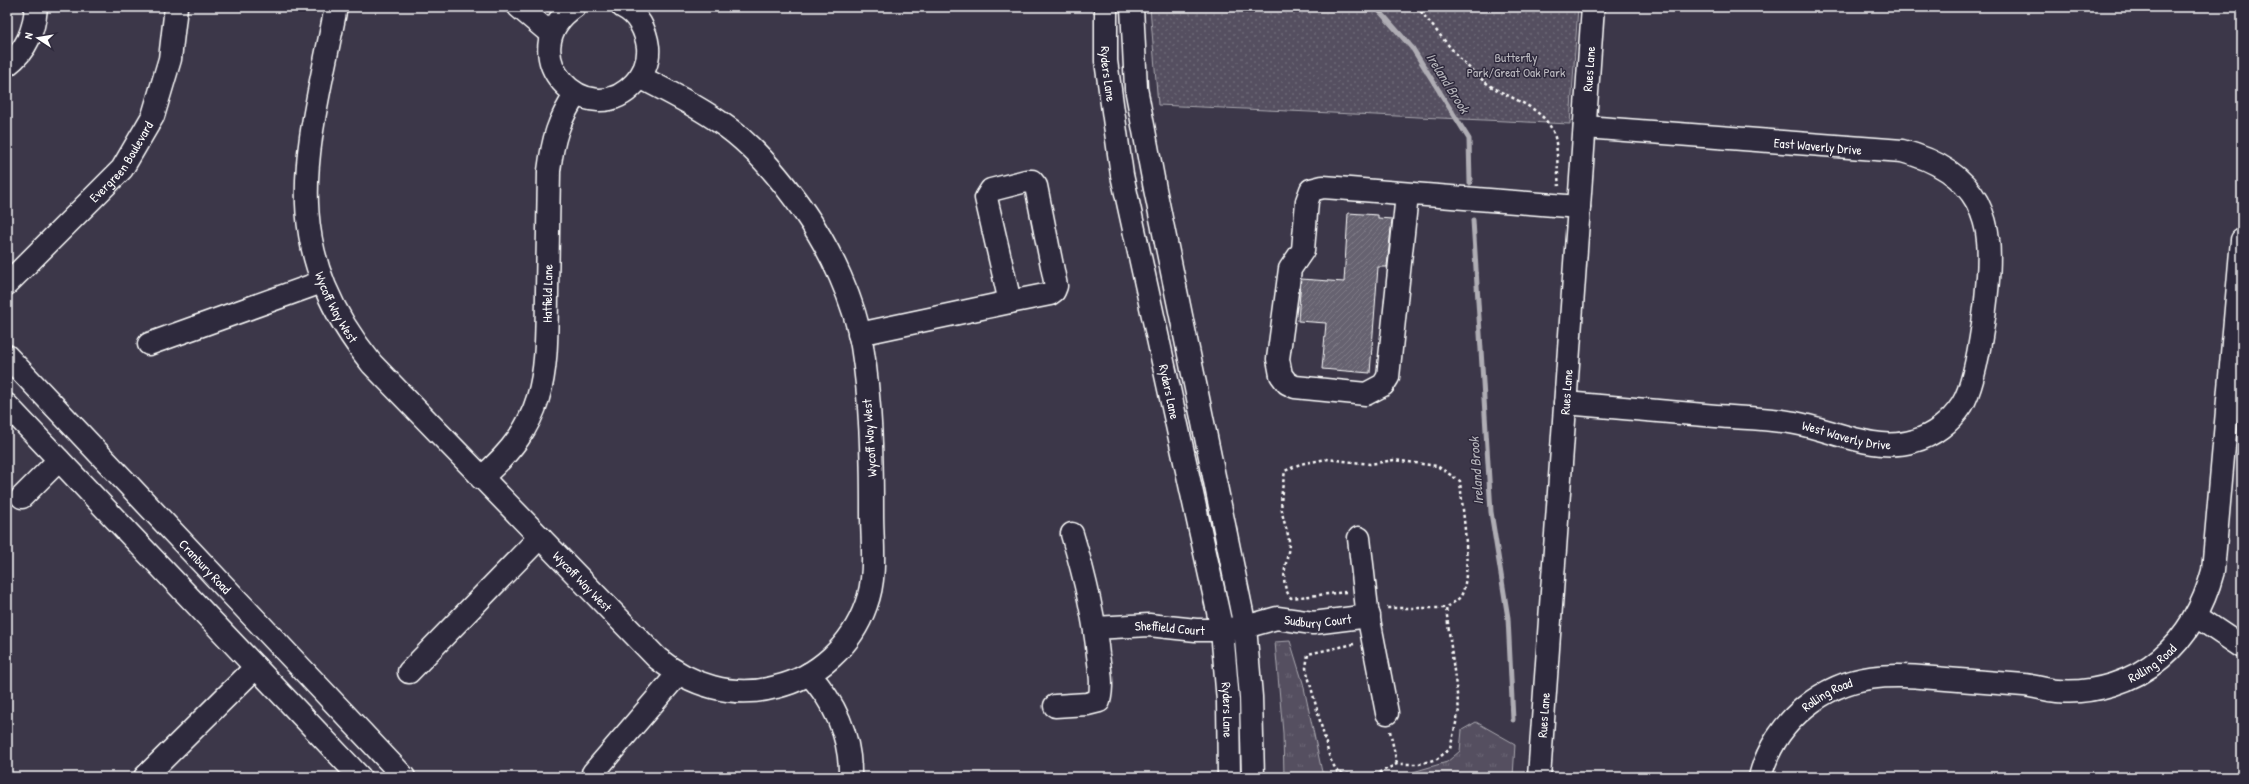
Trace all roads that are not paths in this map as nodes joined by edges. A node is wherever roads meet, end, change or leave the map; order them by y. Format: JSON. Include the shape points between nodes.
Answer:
{"nodes":[{"id":1,"x":36,"y":7,"type":"edge"},
{"id":2,"x":176,"y":7,"type":"edge"},
{"id":3,"x":336,"y":7,"type":"edge"},
{"id":4,"x":519,"y":7,"type":"edge"},
{"id":5,"x":1106,"y":7,"type":"edge"},
{"id":6,"x":1132,"y":7,"type":"edge"},
{"id":7,"x":1593,"y":7,"type":"edge"},
{"id":8,"x":626,"y":8,"type":"edge"},
{"id":9,"x":564,"y":9,"type":"edge"},
{"id":10,"x":552,"y":34,"type":"junction"},
{"id":11,"x":7,"y":65,"type":"edge"},
{"id":12,"x":640,"y":77,"type":"junction"},
{"id":13,"x":576,"y":94,"type":"junction"},
{"id":14,"x":1585,"y":127,"type":"junction"},
{"id":15,"x":1407,"y":195,"type":"junction"},
{"id":16,"x":1578,"y":208,"type":"junction"},
{"id":17,"x":2242,"y":240,"type":"edge"},
{"id":18,"x":1988,"y":255,"type":"joint"},
{"id":19,"x":322,"y":282,"type":"junction"},
{"id":20,"x":7,"y":284,"type":"edge"},
{"id":21,"x":1010,"y":302,"type":"junction"},
{"id":22,"x":859,"y":334,"type":"junction"},
{"id":23,"x":149,"y":344,"type":"dead end"},
{"id":24,"x":7,"y":356,"type":"edge"},
{"id":25,"x":1566,"y":403,"type":"junction"},
{"id":26,"x":7,"y":405,"type":"edge"},
{"id":27,"x":59,"y":460,"type":"junction"},
{"id":28,"x":481,"y":478,"type":"junction"},
{"id":29,"x":22,"y":497,"type":"dead end"},
{"id":30,"x":1072,"y":534,"type":"dead end"},
{"id":31,"x":540,"y":537,"type":"junction"},
{"id":32,"x":1359,"y":538,"type":"dead end"},
{"id":33,"x":1368,"y":612,"type":"junction"},
{"id":34,"x":2196,"y":616,"type":"junction"},
{"id":35,"x":1245,"y":627,"type":"junction"},
{"id":36,"x":1096,"y":628,"type":"junction"},
{"id":37,"x":1222,"y":630,"type":"junction"},
{"id":38,"x":2242,"y":647,"type":"edge"},
{"id":39,"x":256,"y":667,"type":"junction"},
{"id":40,"x":409,"y":672,"type":"dead end"},
{"id":41,"x":678,"y":674,"type":"junction"},
{"id":42,"x":809,"y":674,"type":"junction"},
{"id":43,"x":1055,"y":706,"type":"dead end"},
{"id":44,"x":1387,"y":713,"type":"road end"},
{"id":45,"x":594,"y":773,"type":"dead end"},
{"id":46,"x":145,"y":777,"type":"edge"},
{"id":47,"x":360,"y":777,"type":"edge"},
{"id":48,"x":404,"y":777,"type":"edge"},
{"id":49,"x":850,"y":777,"type":"edge"},
{"id":50,"x":1229,"y":777,"type":"edge"},
{"id":51,"x":1253,"y":777,"type":"edge"},
{"id":52,"x":1538,"y":777,"type":"edge"},
{"id":53,"x":1760,"y":777,"type":"edge"}],
"edges":[{"from":1,"to":11,"type":"street","via":[[34,26],[29,39]]},
{"from":2,"to":20,"type":"street","name":"Evergreen Boulevard","via":[[170,59],[153,116],[122,169]]},
{"from":3,"to":19,"type":"street","name":"Wycoff Way West","via":[[306,172],[307,219],[311,246]]},
{"from":4,"to":10,"type":"street"},
{"from":5,"to":37,"type":"street","name":"Ryders Lane","via":[[1106,61],[1122,175]]},
{"from":6,"to":35,"type":"street","name":"Ryders Lane","via":[[1138,96]]},
{"from":7,"to":14,"type":"street","name":"Rues Lane"},
{"from":8,"to":12,"type":"street","via":[[638,19],[645,33],[648,48],[646,63]]},
{"from":9,"to":10,"type":"street"},
{"from":10,"to":13,"type":"street","via":[[550,62],[556,75]]},
{"from":12,"to":13,"type":"street","via":[[630,88],[604,99],[590,99]]},
{"from":12,"to":22,"type":"street","via":[[722,123],[753,150],[781,180],[805,213],[826,249],[843,286]]},
{"from":13,"to":28,"type":"street","name":"Hatfield Lane","via":[[558,123],[549,171],[544,375],[534,408],[518,439],[500,461]]},
{"from":14,"to":16,"type":"street","name":"Rues Lane"},
{"from":14,"to":18,"type":"street","name":"East Waverly Drive","via":[[1902,151],[1922,156],[1950,171],[1965,185],[1976,201],[1984,220]]},
{"from":15,"to":15,"type":"street","via":[[1388,191],[1323,187],[1311,190],[1305,214],[1303,250],[1290,269],[1278,359],[1281,375],[1287,383],[1295,387],[1366,394],[1383,385],[1388,377]]},
{"from":15,"to":16,"type":"street"},
{"from":16,"to":25,"type":"street","name":"Rues Lane"},
{"from":17,"to":34,"type":"street","name":"Rolling Road","via":[[2214,557],[2209,586]]},
{"from":18,"to":25,"type":"street","name":"West Waverly Drive","via":[[1985,300],[1970,388],[1958,412],[1945,425],[1914,442],[1878,444],[1794,423]]},
{"from":19,"to":23,"type":"street"},
{"from":19,"to":28,"type":"street","name":"Wycoff Way West","via":[[341,321],[372,364]]},
{"from":21,"to":21,"type":"street","via":[[1050,294],[1056,286],[1036,186],[1032,181],[991,190],[986,198]]},
{"from":21,"to":22,"type":"street"},
{"from":22,"to":42,"type":"street","name":"Wycoff Way West","via":[[872,445],[873,577],[867,603],[856,628],[835,654]]},
{"from":24,"to":48,"type":"street","name":"Cranbury Road"},
{"from":25,"to":52,"type":"street","name":"Rues Lane"},
{"from":26,"to":27,"type":"street"},
{"from":27,"to":29,"type":"street"},
{"from":27,"to":39,"type":"street"},
{"from":28,"to":31,"type":"street","name":"Wycoff Way West"},
{"from":30,"to":36,"type":"street"},
{"from":31,"to":40,"type":"street"},
{"from":31,"to":41,"type":"street","name":"Wycoff Way West","via":[[657,658]]},
{"from":32,"to":33,"type":"street","name":"Sudbury Court"},
{"from":33,"to":35,"type":"street","name":"Sudbury Court","via":[[1313,623],[1277,618]]},
{"from":33,"to":44,"type":"street","name":"Sudbury Court"},
{"from":34,"to":38,"type":"street"},
{"from":34,"to":53,"type":"street","name":"Rolling Road","via":[[2180,640],[2158,661],[2132,677],[2102,687],[2057,691],[2027,685],[1893,675],[1850,682],[1812,701],[1790,721],[1773,744]]},
{"from":35,"to":37,"type":"street","name":"Sheffield Court"},
{"from":35,"to":51,"type":"street","name":"Ryders Lane","via":[[1251,697]]},
{"from":36,"to":37,"type":"street","name":"Sheffield Court","via":[[1149,625]]},
{"from":36,"to":43,"type":"street","via":[[1102,687],[1099,701]]},
{"from":37,"to":50,"type":"street","name":"Ryders Lane","via":[[1228,701]]},
{"from":39,"to":46,"type":"street"},
{"from":39,"to":47,"type":"street"},
{"from":41,"to":42,"type":"street","name":"Wycoff Way West","via":[[710,687],[743,692],[783,686]]},
{"from":41,"to":45,"type":"street"},
{"from":42,"to":49,"type":"street","via":[[828,698],[842,725]]}]}
